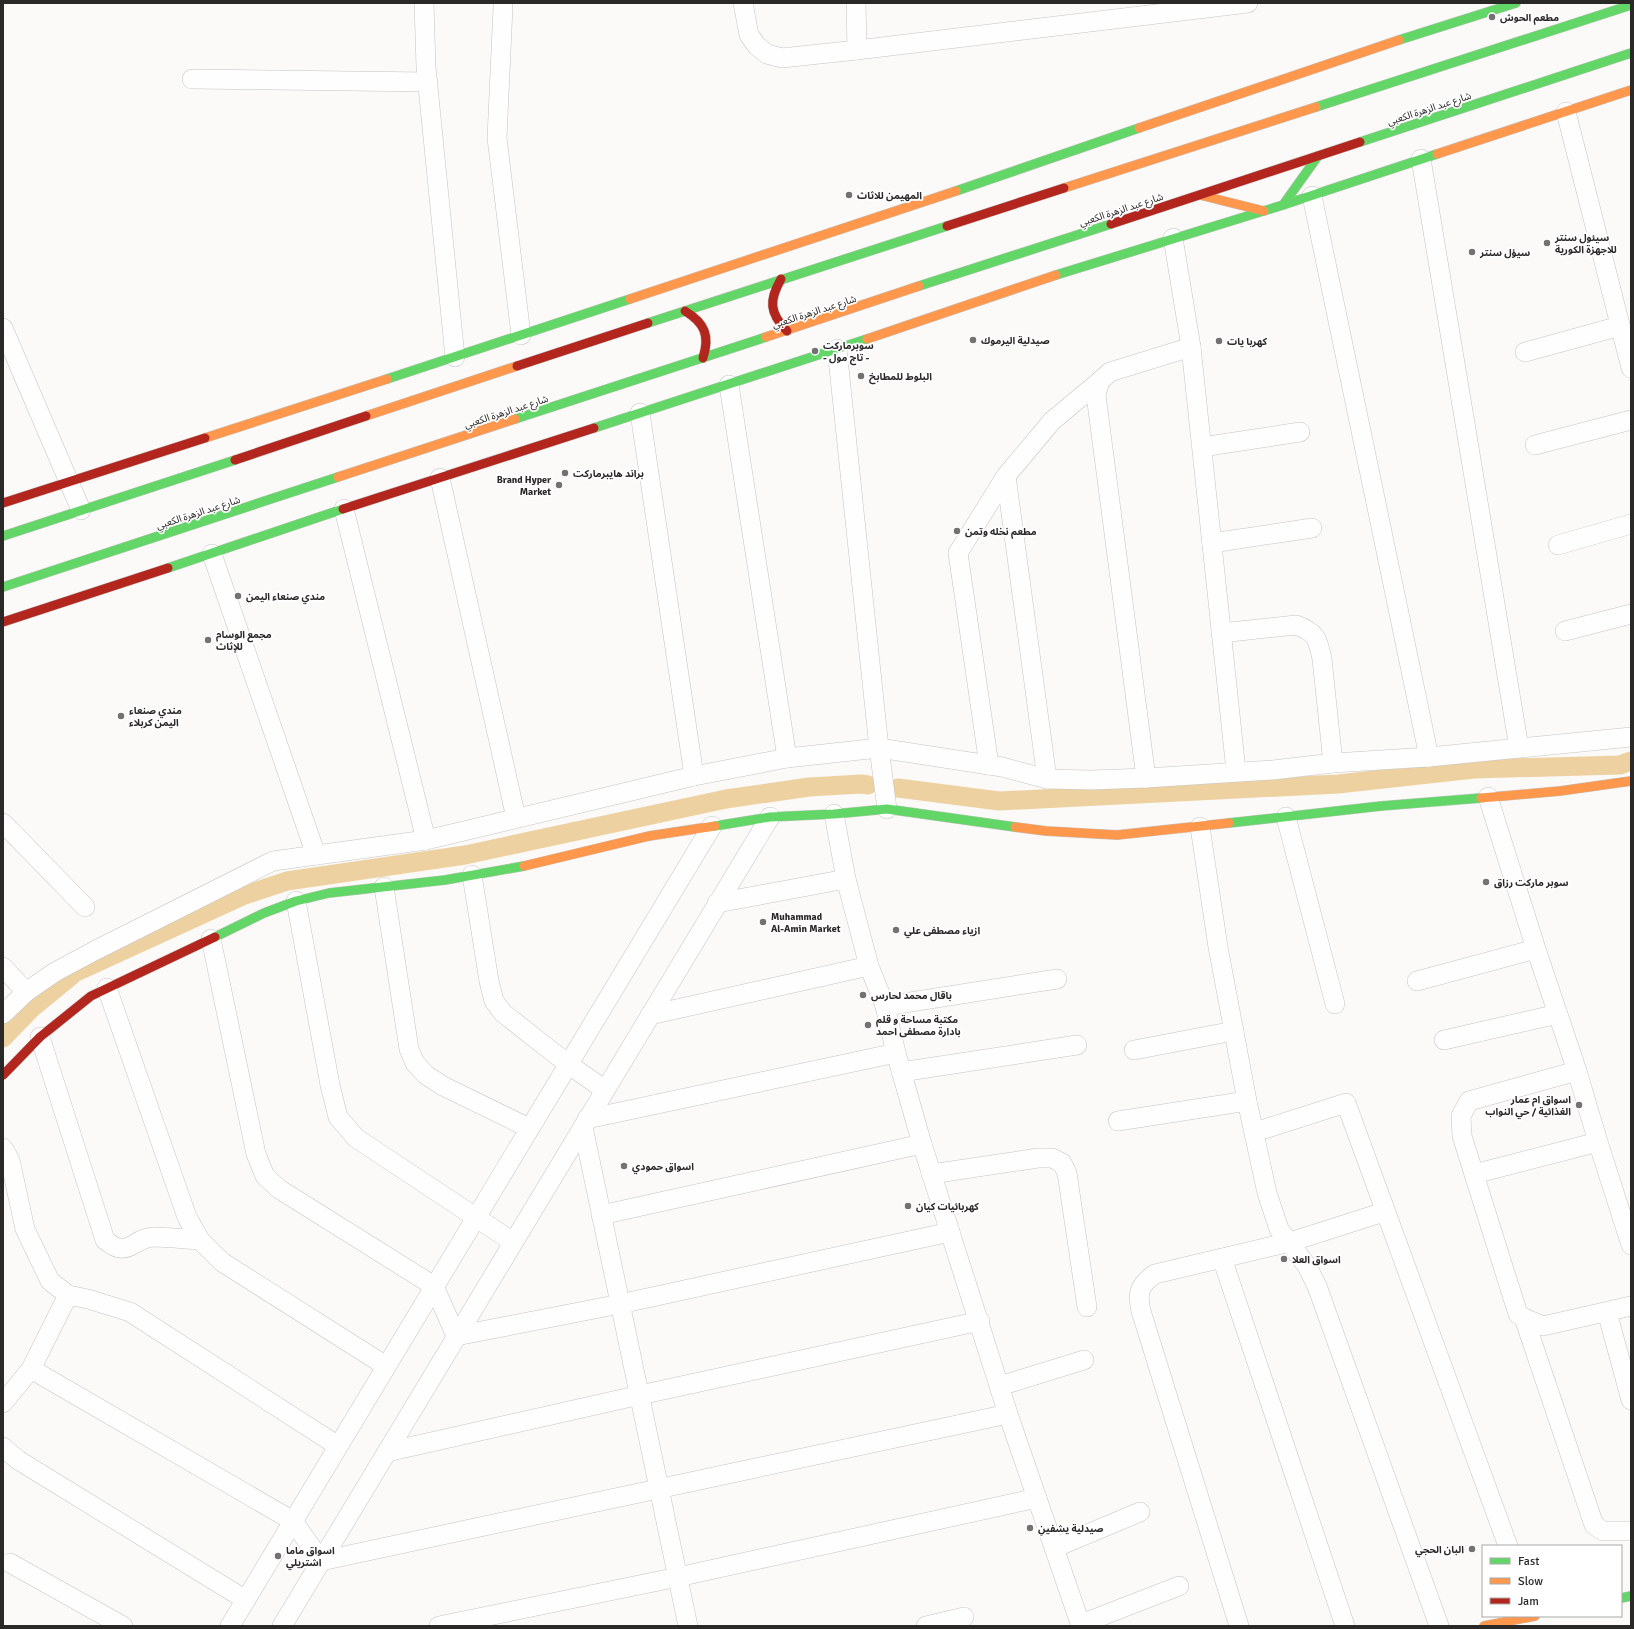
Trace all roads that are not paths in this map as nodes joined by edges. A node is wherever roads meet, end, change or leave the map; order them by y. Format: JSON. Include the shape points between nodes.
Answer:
{"nodes":[{"id":1,"x":424,"y":3,"type":"edge"},
{"id":2,"x":743,"y":3,"type":"edge"},
{"id":3,"x":856,"y":3,"type":"edge"},
{"id":4,"x":1246,"y":3,"type":"edge"},
{"id":5,"x":1516,"y":3,"type":"edge"},
{"id":6,"x":1631,"y":5,"type":"edge"},
{"id":7,"x":503,"y":8,"type":"dead end"},
{"id":8,"x":858,"y":50,"type":"junction"},
{"id":9,"x":1631,"y":53,"type":"edge"},
{"id":10,"x":192,"y":79,"type":"dead end"},
{"id":11,"x":428,"y":82,"type":"junction"},
{"id":12,"x":1631,"y":90,"type":"edge"},
{"id":13,"x":1566,"y":112,"type":"junction"},
{"id":14,"x":1318,"y":156,"type":"junction"},
{"id":15,"x":1421,"y":159,"type":"junction"},
{"id":16,"x":1200,"y":195,"type":"junction"},
{"id":17,"x":1312,"y":196,"type":"junction"},
{"id":18,"x":1283,"y":206,"type":"junction"},
{"id":19,"x":1264,"y":211,"type":"junction"},
{"id":20,"x":1173,"y":238,"type":"junction"},
{"id":21,"x":781,"y":279,"type":"junction"},
{"id":22,"x":685,"y":311,"type":"junction"},
{"id":23,"x":1620,"y":326,"type":"junction"},
{"id":24,"x":3,"y":328,"type":"edge"},
{"id":25,"x":786,"y":331,"type":"junction"},
{"id":26,"x":521,"y":335,"type":"junction"},
{"id":27,"x":1191,"y":347,"type":"junction"},
{"id":28,"x":838,"y":349,"type":"junction"},
{"id":29,"x":1526,"y":352,"type":"dead end"},
{"id":30,"x":455,"y":357,"type":"junction"},
{"id":31,"x":703,"y":358,"type":"junction"},
{"id":32,"x":1631,"y":368,"type":"edge"},
{"id":33,"x":1100,"y":381,"type":"junction"},
{"id":34,"x":729,"y":384,"type":"junction"},
{"id":35,"x":640,"y":413,"type":"junction"},
{"id":36,"x":1631,"y":420,"type":"edge"},
{"id":37,"x":1300,"y":432,"type":"dead end"},
{"id":38,"x":1535,"y":446,"type":"dead end"},
{"id":39,"x":1202,"y":447,"type":"junction"},
{"id":40,"x":1006,"y":476,"type":"junction"},
{"id":41,"x":440,"y":478,"type":"junction"},
{"id":42,"x":70,"y":482,"type":"junction"},
{"id":43,"x":3,"y":503,"type":"edge"},
{"id":44,"x":344,"y":509,"type":"junction"},
{"id":45,"x":81,"y":510,"type":"junction"},
{"id":46,"x":1631,"y":524,"type":"edge"},
{"id":47,"x":1312,"y":528,"type":"dead end"},
{"id":48,"x":3,"y":536,"type":"edge"},
{"id":49,"x":1212,"y":543,"type":"junction"},
{"id":50,"x":1558,"y":545,"type":"dead end"},
{"id":51,"x":212,"y":554,"type":"junction"},
{"id":52,"x":3,"y":587,"type":"edge"},
{"id":53,"x":1631,"y":614,"type":"edge"},
{"id":54,"x":3,"y":622,"type":"edge"},
{"id":55,"x":1565,"y":631,"type":"dead end"},
{"id":56,"x":1221,"y":633,"type":"junction"},
{"id":57,"x":1631,"y":737,"type":"edge"},
{"id":58,"x":879,"y":748,"type":"junction"},
{"id":59,"x":1518,"y":748,"type":"junction"},
{"id":60,"x":1429,"y":757,"type":"junction"},
{"id":61,"x":787,"y":758,"type":"junction"},
{"id":62,"x":1333,"y":763,"type":"junction"},
{"id":63,"x":989,"y":765,"type":"junction"},
{"id":64,"x":1236,"y":772,"type":"junction"},
{"id":65,"x":694,"y":776,"type":"junction"},
{"id":66,"x":1146,"y":778,"type":"junction"},
{"id":67,"x":1047,"y":779,"type":"junction"},
{"id":68,"x":1631,"y":781,"type":"edge"},
{"id":69,"x":1488,"y":797,"type":"junction"},
{"id":70,"x":888,"y":809,"type":"junction"},
{"id":71,"x":834,"y":814,"type":"junction"},
{"id":72,"x":770,"y":817,"type":"junction"},
{"id":73,"x":1286,"y":817,"type":"junction"},
{"id":74,"x":516,"y":818,"type":"junction"},
{"id":75,"x":3,"y":823,"type":"edge"},
{"id":76,"x":712,"y":826,"type":"junction"},
{"id":77,"x":1200,"y":827,"type":"junction"},
{"id":78,"x":426,"y":840,"type":"junction"},
{"id":79,"x":316,"y":855,"type":"junction"},
{"id":80,"x":472,"y":875,"type":"junction"},
{"id":81,"x":846,"y":879,"type":"junction"},
{"id":82,"x":384,"y":887,"type":"junction"},
{"id":83,"x":296,"y":901,"type":"junction"},
{"id":84,"x":717,"y":903,"type":"junction"},
{"id":85,"x":85,"y":907,"type":"dead end"},
{"id":86,"x":211,"y":940,"type":"junction"},
{"id":87,"x":1536,"y":948,"type":"junction"},
{"id":88,"x":869,"y":966,"type":"junction"},
{"id":89,"x":3,"y":967,"type":"edge"},
{"id":90,"x":1057,"y":979,"type":"dead end"},
{"id":91,"x":1417,"y":981,"type":"dead end"},
{"id":92,"x":107,"y":988,"type":"junction"},
{"id":93,"x":26,"y":992,"type":"junction"},
{"id":94,"x":1335,"y":1004,"type":"dead end"},
{"id":95,"x":885,"y":1006,"type":"junction"},
{"id":96,"x":3,"y":1014,"type":"edge"},
{"id":97,"x":1558,"y":1014,"type":"junction"},
{"id":98,"x":650,"y":1015,"type":"junction"},
{"id":99,"x":1234,"y":1031,"type":"junction"},
{"id":100,"x":40,"y":1038,"type":"junction"},
{"id":101,"x":1444,"y":1040,"type":"dead end"},
{"id":102,"x":1077,"y":1045,"type":"dead end"},
{"id":103,"x":1134,"y":1050,"type":"dead end"},
{"id":104,"x":896,"y":1053,"type":"junction"},
{"id":105,"x":568,"y":1064,"type":"junction"},
{"id":106,"x":1577,"y":1070,"type":"junction"},
{"id":107,"x":901,"y":1072,"type":"junction"},
{"id":108,"x":3,"y":1075,"type":"edge"},
{"id":109,"x":604,"y":1090,"type":"junction"},
{"id":110,"x":1247,"y":1101,"type":"junction"},
{"id":111,"x":1118,"y":1120,"type":"dead end"},
{"id":112,"x":585,"y":1123,"type":"junction"},
{"id":113,"x":529,"y":1128,"type":"junction"},
{"id":114,"x":1254,"y":1132,"type":"junction"},
{"id":115,"x":1598,"y":1142,"type":"junction"},
{"id":116,"x":922,"y":1144,"type":"junction"},
{"id":117,"x":3,"y":1148,"type":"edge"},
{"id":118,"x":932,"y":1174,"type":"junction"},
{"id":119,"x":1474,"y":1174,"type":"junction"},
{"id":120,"x":1384,"y":1212,"type":"junction"},
{"id":121,"x":601,"y":1215,"type":"junction"},
{"id":122,"x":476,"y":1218,"type":"junction"},
{"id":123,"x":950,"y":1232,"type":"junction"},
{"id":124,"x":200,"y":1240,"type":"junction"},
{"id":125,"x":513,"y":1242,"type":"junction"},
{"id":126,"x":1290,"y":1242,"type":"junction"},
{"id":127,"x":1631,"y":1245,"type":"edge"},
{"id":128,"x":1222,"y":1258,"type":"junction"},
{"id":129,"x":434,"y":1286,"type":"junction"},
{"id":130,"x":68,"y":1295,"type":"junction"},
{"id":131,"x":620,"y":1304,"type":"junction"},
{"id":132,"x":1631,"y":1306,"type":"edge"},
{"id":133,"x":1088,"y":1307,"type":"dead end"},
{"id":134,"x":1608,"y":1312,"type":"junction"},
{"id":135,"x":1524,"y":1318,"type":"junction"},
{"id":136,"x":980,"y":1321,"type":"junction"},
{"id":137,"x":456,"y":1336,"type":"junction"},
{"id":138,"x":1084,"y":1360,"type":"dead end"},
{"id":139,"x":386,"y":1366,"type":"junction"},
{"id":140,"x":31,"y":1369,"type":"junction"},
{"id":141,"x":1000,"y":1386,"type":"junction"},
{"id":142,"x":640,"y":1395,"type":"junction"},
{"id":143,"x":1631,"y":1400,"type":"edge"},
{"id":144,"x":3,"y":1403,"type":"edge"},
{"id":145,"x":1008,"y":1414,"type":"junction"},
{"id":146,"x":338,"y":1446,"type":"junction"},
{"id":147,"x":3,"y":1447,"type":"edge"},
{"id":148,"x":387,"y":1452,"type":"junction"},
{"id":149,"x":659,"y":1488,"type":"junction"},
{"id":150,"x":1037,"y":1498,"type":"junction"},
{"id":151,"x":1140,"y":1512,"type":"dead end"},
{"id":152,"x":293,"y":1522,"type":"junction"},
{"id":153,"x":1631,"y":1531,"type":"edge"},
{"id":154,"x":1508,"y":1545,"type":"edge"},
{"id":155,"x":1054,"y":1548,"type":"junction"},
{"id":156,"x":321,"y":1561,"type":"junction"},
{"id":157,"x":10,"y":1563,"type":"dead end"},
{"id":158,"x":678,"y":1577,"type":"junction"},
{"id":159,"x":1179,"y":1586,"type":"dead end"},
{"id":160,"x":246,"y":1600,"type":"junction"},
{"id":161,"x":964,"y":1617,"type":"dead end"},
{"id":162,"x":1529,"y":1617,"type":"edge"},
{"id":163,"x":1081,"y":1625,"type":"edge"},
{"id":164,"x":123,"y":1626,"type":"edge"},
{"id":165,"x":230,"y":1626,"type":"edge"},
{"id":166,"x":282,"y":1626,"type":"edge"},
{"id":167,"x":439,"y":1626,"type":"edge"},
{"id":168,"x":688,"y":1626,"type":"edge"},
{"id":169,"x":926,"y":1626,"type":"edge"},
{"id":170,"x":1240,"y":1626,"type":"edge"},
{"id":171,"x":1345,"y":1626,"type":"edge"},
{"id":172,"x":1439,"y":1626,"type":"edge"},
{"id":173,"x":1484,"y":1626,"type":"edge"}],
"edges":[{"from":1,"to":11,"type":"street"},
{"from":2,"to":8,"type":"street","via":[[749,35],[767,54],[782,58]]},
{"from":3,"to":8,"type":"street"},
{"from":4,"to":8,"type":"street"},
{"from":5,"to":26,"type":"street","via":[[1366,50],[959,190]]},
{"from":6,"to":21,"type":"street"},
{"from":7,"to":26,"type":"street","via":[[497,138]]},
{"from":9,"to":14,"type":"street","name":"شارع عبد الزهرة الكعبي"},
{"from":10,"to":11,"type":"street"},
{"from":11,"to":30,"type":"street"},
{"from":12,"to":13,"type":"street"},
{"from":13,"to":15,"type":"street"},
{"from":13,"to":23,"type":"street"},
{"from":14,"to":16,"type":"street","name":"شارع عبد الزهرة الكعبي"},
{"from":14,"to":18,"type":"street"},
{"from":15,"to":17,"type":"street"},
{"from":15,"to":59,"type":"street"},
{"from":16,"to":19,"type":"street"},
{"from":16,"to":25,"type":"street","name":"شارع عبد الزهرة الكعبي"},
{"from":17,"to":18,"type":"street"},
{"from":17,"to":60,"type":"street"},
{"from":18,"to":19,"type":"street"},
{"from":19,"to":20,"type":"street"},
{"from":20,"to":27,"type":"street"},
{"from":20,"to":28,"type":"street"},
{"from":21,"to":22,"type":"street"},
{"from":21,"to":25,"type":"street","via":[[773,297],[772,307],[774,316]]},
{"from":22,"to":31,"type":"street","via":[[697,319],[704,330],[707,340]]},
{"from":22,"to":45,"type":"street"},
{"from":23,"to":29,"type":"street"},
{"from":23,"to":32,"type":"street"},
{"from":24,"to":42,"type":"street"},
{"from":25,"to":31,"type":"street","name":"شارع عبد الزهرة الكعبي"},
{"from":26,"to":30,"type":"street"},
{"from":27,"to":33,"type":"street","via":[[1110,372]]},
{"from":27,"to":39,"type":"street"},
{"from":28,"to":34,"type":"street"},
{"from":28,"to":58,"type":"street"},
{"from":30,"to":42,"type":"street"},
{"from":31,"to":52,"type":"street","name":"شارع عبد الزهرة الكعبي"},
{"from":33,"to":40,"type":"street","via":[[1052,421]]},
{"from":33,"to":66,"type":"street","via":[[1096,395]]},
{"from":34,"to":35,"type":"street"},
{"from":34,"to":61,"type":"street"},
{"from":35,"to":41,"type":"street"},
{"from":35,"to":65,"type":"street"},
{"from":36,"to":38,"type":"street"},
{"from":37,"to":39,"type":"street"},
{"from":39,"to":49,"type":"street"},
{"from":40,"to":63,"type":"street","via":[[958,553]]},
{"from":40,"to":67,"type":"street"},
{"from":41,"to":44,"type":"street"},
{"from":41,"to":74,"type":"street"},
{"from":42,"to":43,"type":"street"},
{"from":42,"to":45,"type":"street"},
{"from":44,"to":51,"type":"street"},
{"from":44,"to":78,"type":"street"},
{"from":45,"to":48,"type":"street"},
{"from":46,"to":50,"type":"street"},
{"from":47,"to":49,"type":"street"},
{"from":49,"to":56,"type":"street"},
{"from":51,"to":54,"type":"street"},
{"from":51,"to":79,"type":"street"},
{"from":53,"to":55,"type":"street"},
{"from":56,"to":62,"type":"street","via":[[1296,625],[1307,629],[1315,636],[1322,659]]},
{"from":56,"to":64,"type":"street"},
{"from":57,"to":59,"type":"street"},
{"from":58,"to":61,"type":"street"},
{"from":58,"to":63,"type":"street"},
{"from":58,"to":70,"type":"street"},
{"from":59,"to":60,"type":"street"},
{"from":60,"to":62,"type":"street"},
{"from":61,"to":65,"type":"street"},
{"from":62,"to":64,"type":"street"},
{"from":63,"to":67,"type":"street"},
{"from":64,"to":66,"type":"street"},
{"from":65,"to":74,"type":"street"},
{"from":66,"to":67,"type":"street"},
{"from":68,"to":69,"type":"street","via":[[1560,791]]},
{"from":69,"to":73,"type":"street"},
{"from":69,"to":87,"type":"street"},
{"from":70,"to":71,"type":"street"},
{"from":70,"to":77,"type":"street","via":[[1046,831],[1116,835]]},
{"from":71,"to":72,"type":"street"},
{"from":71,"to":81,"type":"street"},
{"from":72,"to":76,"type":"street"},
{"from":72,"to":84,"type":"street"},
{"from":73,"to":77,"type":"street"},
{"from":73,"to":94,"type":"street"},
{"from":74,"to":78,"type":"street"},
{"from":75,"to":85,"type":"street"},
{"from":76,"to":80,"type":"street","via":[[649,836],[525,866]]},
{"from":76,"to":105,"type":"street"},
{"from":77,"to":99,"type":"street"},
{"from":78,"to":79,"type":"street"},
{"from":79,"to":93,"type":"street","via":[[273,861],[96,950],[55,972]]},
{"from":80,"to":82,"type":"street"},
{"from":80,"to":105,"type":"street","via":[[494,1001],[503,1013]]},
{"from":81,"to":84,"type":"street"},
{"from":81,"to":88,"type":"street"},
{"from":82,"to":83,"type":"street","via":[[329,893]]},
{"from":82,"to":113,"type":"street","via":[[409,1049],[415,1063],[426,1075],[443,1086]]},
{"from":83,"to":86,"type":"street","via":[[264,913]]},
{"from":83,"to":122,"type":"street","via":[[338,1118],[356,1138]]},
{"from":84,"to":98,"type":"street"},
{"from":86,"to":92,"type":"street"},
{"from":86,"to":129,"type":"street","via":[[256,1154],[264,1176],[279,1189]]},
{"from":87,"to":91,"type":"street"},
{"from":87,"to":97,"type":"street"},
{"from":88,"to":95,"type":"street"},
{"from":88,"to":98,"type":"street"},
{"from":89,"to":93,"type":"street"},
{"from":90,"to":95,"type":"street"},
{"from":92,"to":100,"type":"street","via":[[91,996]]},
{"from":92,"to":124,"type":"street","via":[[187,1217]]},
{"from":93,"to":96,"type":"street"},
{"from":95,"to":104,"type":"street"},
{"from":97,"to":101,"type":"street"},
{"from":97,"to":106,"type":"street"},
{"from":98,"to":109,"type":"street"},
{"from":99,"to":103,"type":"street"},
{"from":99,"to":110,"type":"street"},
{"from":100,"to":108,"type":"street"},
{"from":100,"to":124,"type":"street","via":[[105,1240],[113,1247],[125,1249],[151,1237]]},
{"from":102,"to":107,"type":"street"},
{"from":104,"to":107,"type":"street"},
{"from":104,"to":112,"type":"street"},
{"from":105,"to":109,"type":"street"},
{"from":105,"to":113,"type":"street"},
{"from":106,"to":115,"type":"street"},
{"from":106,"to":119,"type":"street","via":[[1469,1101],[1461,1116],[1462,1136]]},
{"from":107,"to":116,"type":"street"},
{"from":109,"to":112,"type":"street"},
{"from":110,"to":111,"type":"street"},
{"from":110,"to":114,"type":"street"},
{"from":112,"to":121,"type":"street"},
{"from":112,"to":125,"type":"street"},
{"from":113,"to":122,"type":"street"},
{"from":114,"to":120,"type":"street","via":[[1346,1103]]},
{"from":114,"to":126,"type":"street","via":[[1267,1194],[1279,1229]]},
{"from":115,"to":119,"type":"street"},
{"from":115,"to":127,"type":"street"},
{"from":116,"to":118,"type":"street"},
{"from":116,"to":121,"type":"street"},
{"from":117,"to":130,"type":"street","via":[[10,1160],[25,1230],[50,1280]]},
{"from":118,"to":123,"type":"street"},
{"from":118,"to":133,"type":"street","via":[[1038,1158],[1052,1158],[1062,1163],[1067,1173]]},
{"from":119,"to":135,"type":"street","via":[[1518,1314]]},
{"from":120,"to":126,"type":"street"},
{"from":120,"to":154,"type":"street"},
{"from":121,"to":131,"type":"street"},
{"from":122,"to":125,"type":"street"},
{"from":122,"to":129,"type":"street"},
{"from":123,"to":131,"type":"street"},
{"from":123,"to":136,"type":"street"},
{"from":124,"to":139,"type":"street","via":[[222,1262]]},
{"from":125,"to":137,"type":"street"},
{"from":126,"to":128,"type":"street"},
{"from":126,"to":172,"type":"street","via":[[1317,1286]]},
{"from":128,"to":170,"type":"street","via":[[1155,1274],[1146,1280],[1140,1289],[1139,1300]]},
{"from":128,"to":171,"type":"street"},
{"from":129,"to":137,"type":"street"},
{"from":129,"to":139,"type":"street"},
{"from":130,"to":140,"type":"street"},
{"from":130,"to":146,"type":"street","via":[[130,1312]]},
{"from":131,"to":137,"type":"street"},
{"from":131,"to":142,"type":"street"},
{"from":132,"to":134,"type":"street"},
{"from":134,"to":135,"type":"street","via":[[1543,1326]]},
{"from":134,"to":143,"type":"street"},
{"from":135,"to":153,"type":"street","via":[[1594,1525],[1603,1531]]},
{"from":136,"to":141,"type":"street"},
{"from":136,"to":142,"type":"street"},
{"from":137,"to":148,"type":"street"},
{"from":138,"to":141,"type":"street"},
{"from":139,"to":146,"type":"street"},
{"from":140,"to":144,"type":"street"},
{"from":140,"to":152,"type":"street"},
{"from":141,"to":145,"type":"street"},
{"from":142,"to":148,"type":"street"},
{"from":142,"to":149,"type":"street"},
{"from":145,"to":149,"type":"street"},
{"from":145,"to":150,"type":"street"},
{"from":146,"to":152,"type":"street"},
{"from":147,"to":160,"type":"street","via":[[18,1460]]},
{"from":148,"to":156,"type":"street"},
{"from":149,"to":156,"type":"street"},
{"from":149,"to":158,"type":"street"},
{"from":150,"to":155,"type":"street"},
{"from":150,"to":158,"type":"street"},
{"from":151,"to":155,"type":"street"},
{"from":152,"to":156,"type":"street"},
{"from":152,"to":160,"type":"street"},
{"from":155,"to":163,"type":"street"},
{"from":156,"to":166,"type":"street"},
{"from":157,"to":164,"type":"street"},
{"from":158,"to":167,"type":"street"},
{"from":158,"to":168,"type":"street"},
{"from":159,"to":163,"type":"street"},
{"from":160,"to":165,"type":"street"},
{"from":161,"to":169,"type":"street"},
{"from":162,"to":173,"type":"street"}]}
